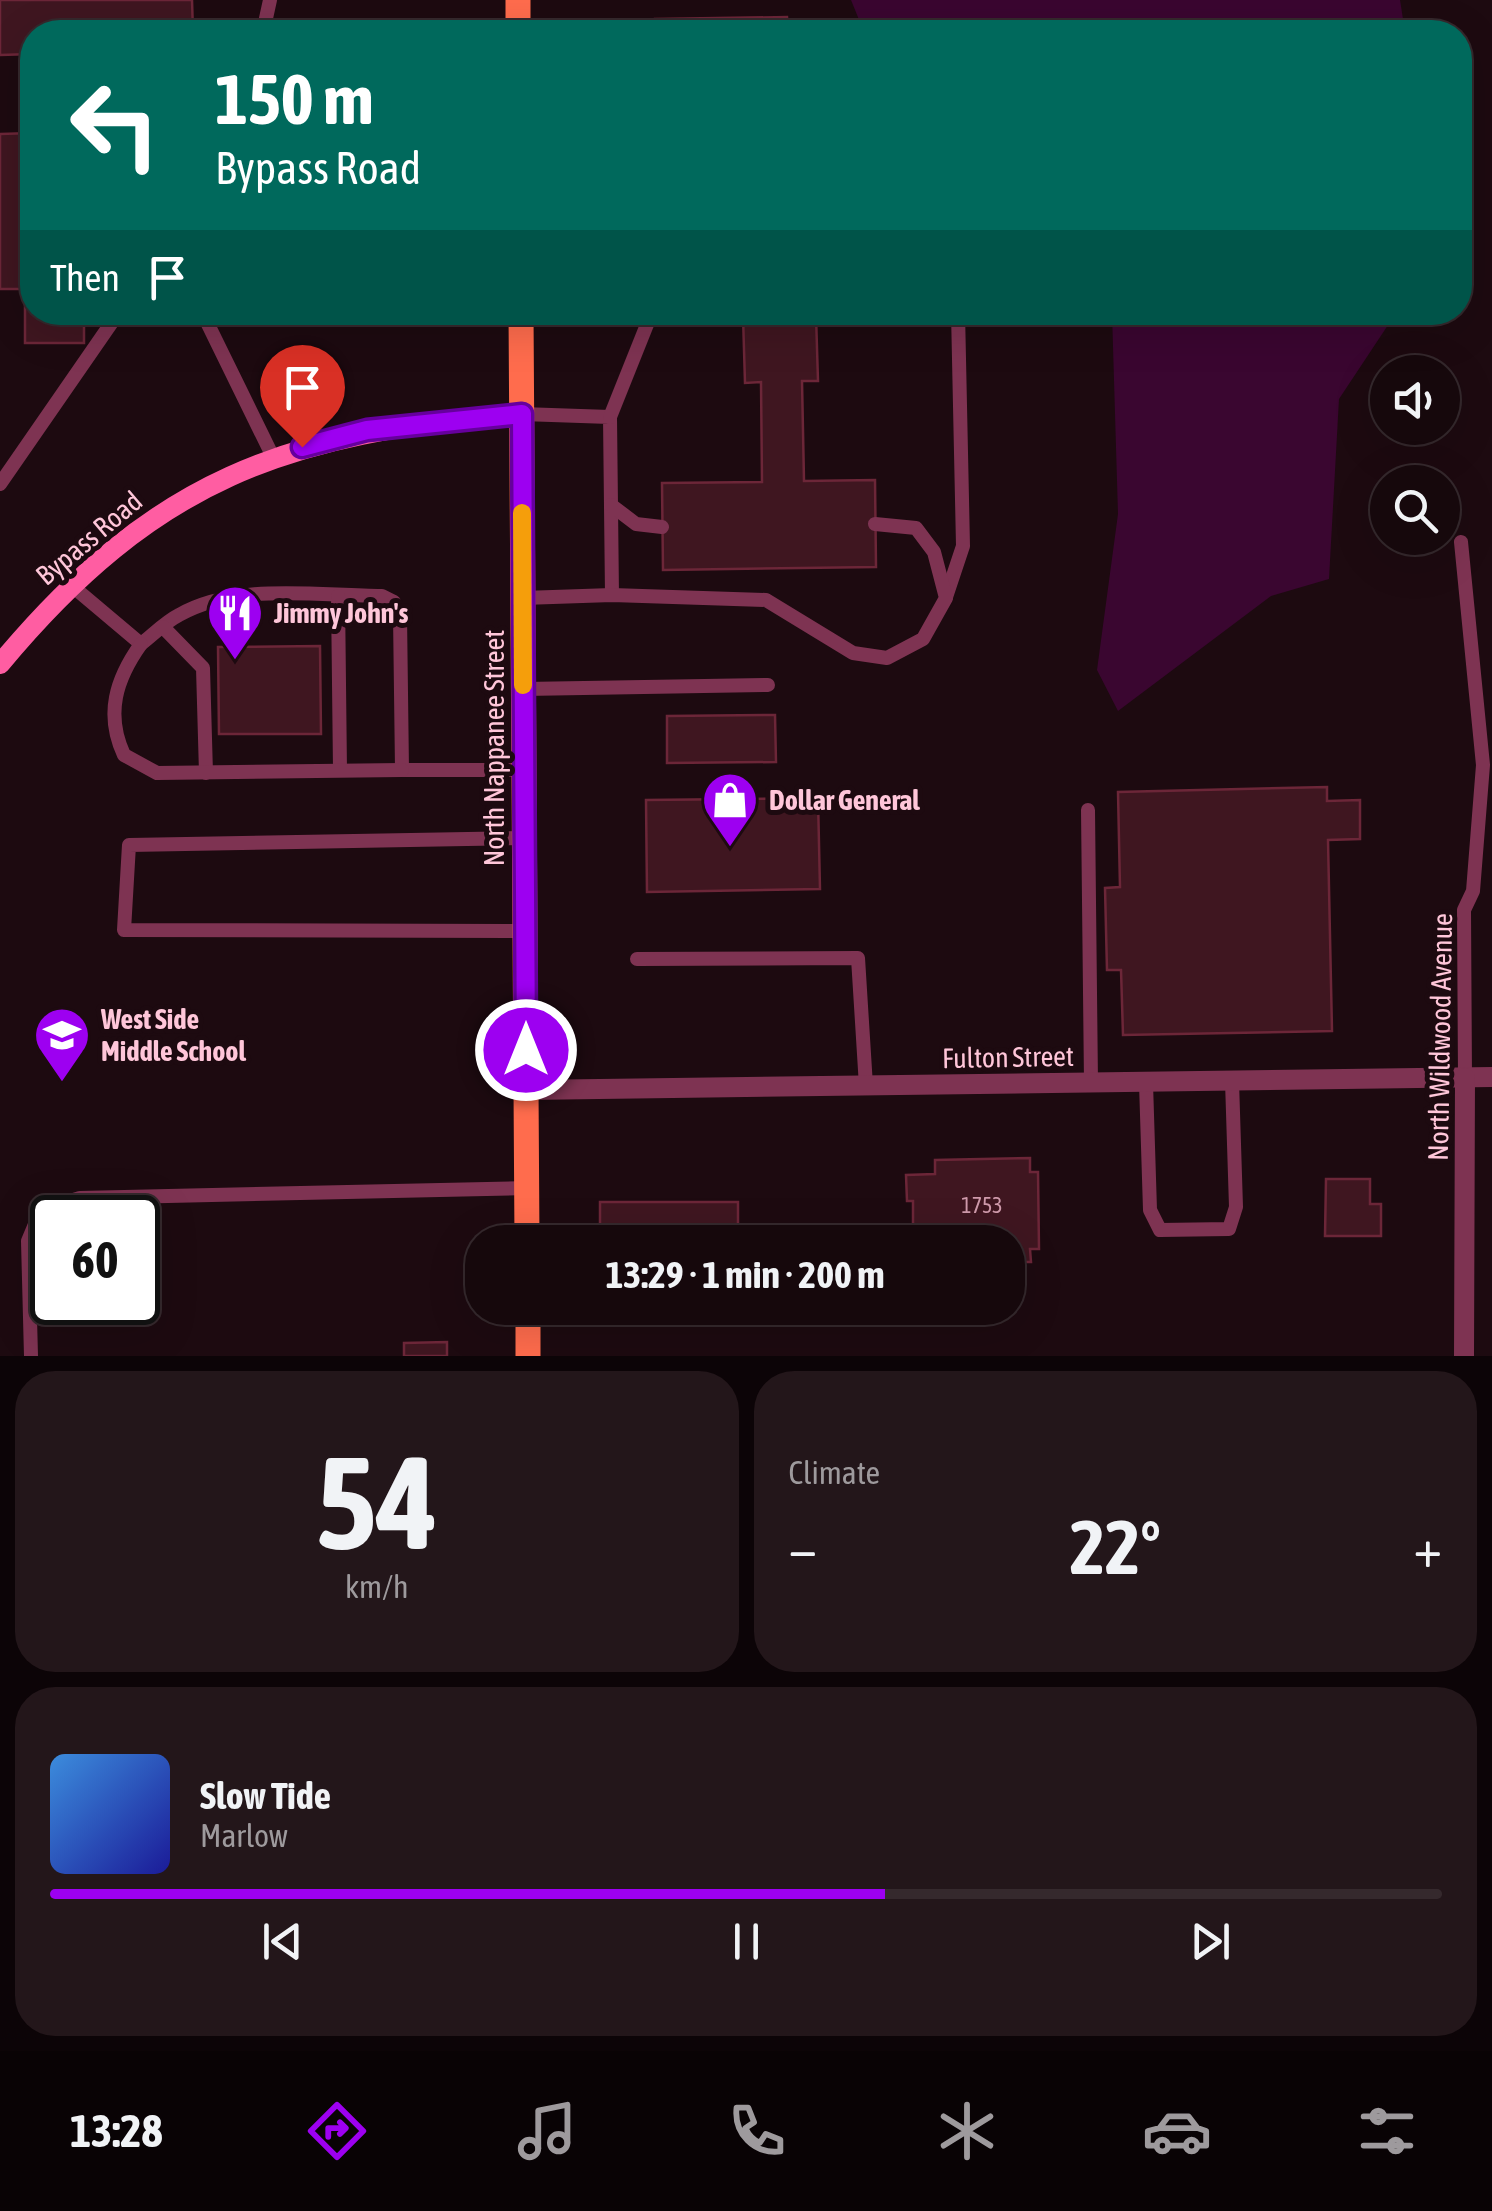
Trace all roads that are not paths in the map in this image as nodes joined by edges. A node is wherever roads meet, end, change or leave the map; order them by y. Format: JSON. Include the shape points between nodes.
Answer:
{"nodes":[{"id":1,"x":110,"y":325,"type":"edge"},
{"id":2,"x":208,"y":325,"type":"edge"},
{"id":3,"x":521,"y":325,"type":"edge"},
{"id":4,"x":647,"y":325,"type":"edge"},
{"id":5,"x":958,"y":325,"type":"edge"},
{"id":6,"x":522,"y":414,"type":"junction"},
{"id":7,"x":610,"y":417,"type":"junction"},
{"id":8,"x":274,"y":458,"type":"junction"},
{"id":9,"x":0,"y":484,"type":"edge"},
{"id":10,"x":611,"y":505,"type":"junction"},
{"id":11,"x":875,"y":524,"type":"dead end"},
{"id":12,"x":662,"y":526,"type":"dead end"},
{"id":13,"x":1461,"y":542,"type":"dead end"},
{"id":14,"x":71,"y":585,"type":"junction"},
{"id":15,"x":612,"y":595,"type":"junction"},
{"id":16,"x":338,"y":596,"type":"junction"},
{"id":17,"x":523,"y":598,"type":"junction"},
{"id":18,"x":946,"y":598,"type":"junction"},
{"id":19,"x":163,"y":627,"type":"junction"},
{"id":20,"x":141,"y":644,"type":"junction"},
{"id":21,"x":0,"y":664,"type":"edge"},
{"id":22,"x":768,"y":686,"type":"dead end"},
{"id":23,"x":524,"y":689,"type":"junction"},
{"id":24,"x":340,"y":770,"type":"junction"},
{"id":25,"x":402,"y":770,"type":"junction"},
{"id":26,"x":524,"y":770,"type":"junction"},
{"id":27,"x":206,"y":773,"type":"junction"},
{"id":28,"x":1088,"y":810,"type":"dead end"},
{"id":29,"x":524,"y":838,"type":"junction"},
{"id":30,"x":525,"y":931,"type":"junction"},
{"id":31,"x":637,"y":960,"type":"dead end"},
{"id":32,"x":1466,"y":1078,"type":"junction"},
{"id":33,"x":1492,"y":1078,"type":"edge"},
{"id":34,"x":1232,"y":1081,"type":"junction"},
{"id":35,"x":1091,"y":1083,"type":"junction"},
{"id":36,"x":1146,"y":1083,"type":"junction"},
{"id":37,"x":866,"y":1086,"type":"junction"},
{"id":38,"x":526,"y":1090,"type":"junction"},
{"id":39,"x":527,"y":1188,"type":"junction"},
{"id":40,"x":527,"y":1225,"type":"edge"},
{"id":41,"x":528,"y":1325,"type":"edge"},
{"id":42,"x":30,"y":1356,"type":"edge"},
{"id":43,"x":528,"y":1356,"type":"edge"},
{"id":44,"x":1464,"y":1356,"type":"edge"}],
"edges":[{"from":1,"to":9,"type":"lane"},
{"from":2,"to":8,"type":"lane"},
{"from":3,"to":6,"type":"main road","name":"North Nappanee Street"},
{"from":4,"to":7,"type":"lane"},
{"from":5,"to":18,"type":"lane","via":[[963,546]]},
{"from":6,"to":7,"type":"lane"},
{"from":6,"to":8,"type":"main road","name":"Bypass Road","via":[[367,430]]},
{"from":6,"to":17,"type":"main road","name":"North Nappanee Street"},
{"from":7,"to":10,"type":"lane"},
{"from":8,"to":14,"type":"main road","name":"Bypass Road","via":[[157,514]]},
{"from":10,"to":12,"type":"lane","via":[[636,524]]},
{"from":10,"to":15,"type":"lane"},
{"from":11,"to":18,"type":"lane","via":[[916,528],[934,552]]},
{"from":13,"to":32,"type":"lane","name":"North Wildwood Avenue","via":[[1483,765],[1473,892],[1464,910]]},
{"from":14,"to":20,"type":"lane"},
{"from":14,"to":21,"type":"main road","name":"Bypass Road"},
{"from":15,"to":17,"type":"lane"},
{"from":15,"to":18,"type":"lane","via":[[766,600],[853,653],[887,658],[923,639]]},
{"from":16,"to":19,"type":"lane","via":[[212,601]]},
{"from":16,"to":24,"type":"lane"},
{"from":16,"to":25,"type":"lane","via":[[382,596],[400,614]]},
{"from":17,"to":23,"type":"main road","name":"North Nappanee Street"},
{"from":19,"to":20,"type":"lane"},
{"from":19,"to":27,"type":"lane","via":[[204,668]]},
{"from":20,"to":27,"type":"lane","via":[[115,691],[124,756],[157,774]]},
{"from":22,"to":23,"type":"lane"},
{"from":23,"to":26,"type":"main road","name":"North Nappanee Street"},
{"from":24,"to":25,"type":"lane"},
{"from":24,"to":27,"type":"lane"},
{"from":25,"to":26,"type":"lane"},
{"from":26,"to":29,"type":"main road","name":"North Nappanee Street"},
{"from":28,"to":35,"type":"lane"},
{"from":29,"to":30,"type":"main road","name":"North Nappanee Street"},
{"from":29,"to":30,"type":"lane","via":[[129,845],[124,930]]},
{"from":30,"to":38,"type":"main road","name":"North Nappanee Street"},
{"from":31,"to":37,"type":"lane","via":[[858,958]]},
{"from":32,"to":33,"type":"street","name":"Fulton Street"},
{"from":32,"to":34,"type":"street","name":"Fulton Street"},
{"from":32,"to":44,"type":"street","name":"North Wildwood Avenue"},
{"from":34,"to":36,"type":"street","name":"Fulton Street"},
{"from":34,"to":36,"type":"lane","via":[[1236,1207],[1229,1229],[1212,1230],[1160,1230],[1150,1210]]},
{"from":35,"to":36,"type":"street","name":"Fulton Street"},
{"from":35,"to":37,"type":"street","name":"Fulton Street"},
{"from":37,"to":38,"type":"street","name":"Fulton Street"},
{"from":38,"to":39,"type":"main road","name":"North Nappanee Street"},
{"from":39,"to":40,"type":"main road","name":"North Nappanee Street"},
{"from":39,"to":42,"type":"lane","via":[[80,1198],[41,1210],[28,1241]]},
{"from":41,"to":43,"type":"main road"}]}
